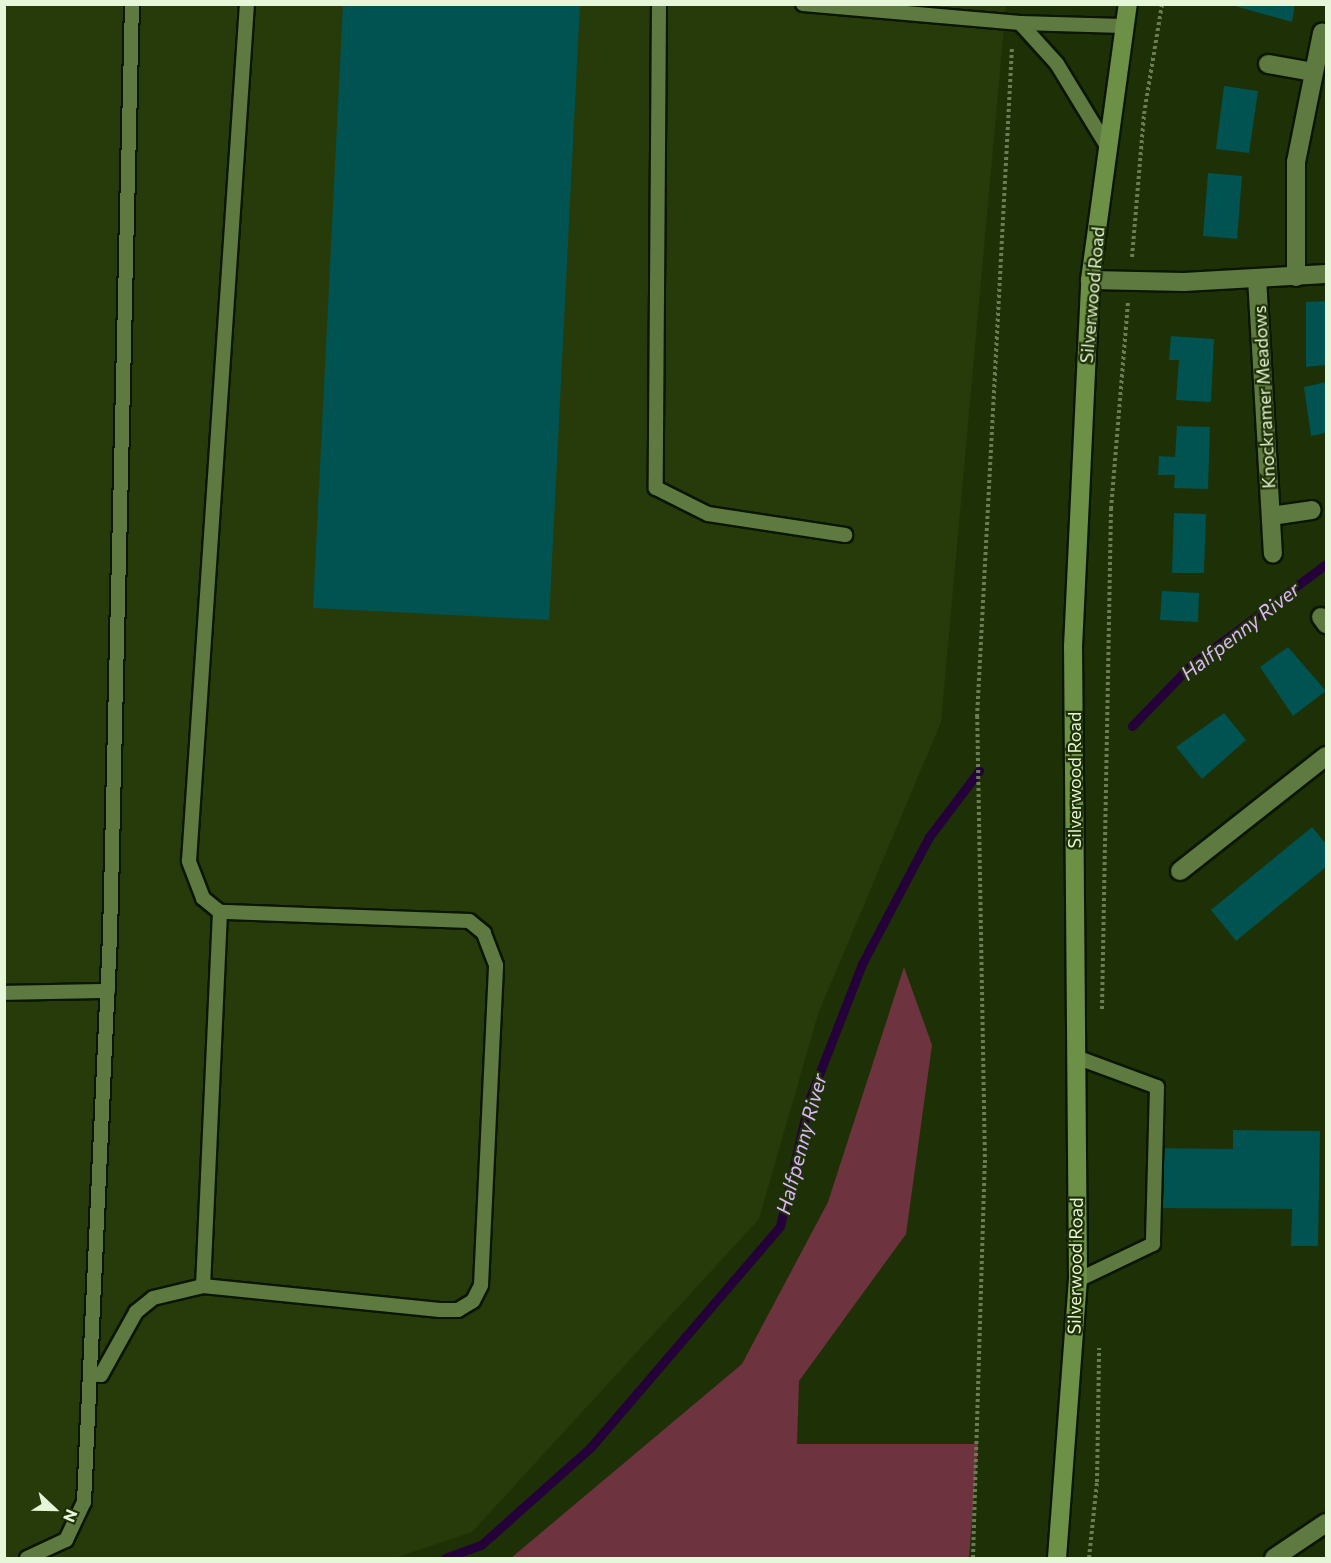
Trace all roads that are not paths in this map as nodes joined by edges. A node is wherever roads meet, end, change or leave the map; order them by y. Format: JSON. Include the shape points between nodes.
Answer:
{"nodes":[{"id":1,"x":132,"y":4,"type":"edge"},
{"id":2,"x":247,"y":4,"type":"edge"},
{"id":3,"x":659,"y":4,"type":"edge"},
{"id":4,"x":803,"y":4,"type":"edge"},
{"id":5,"x":1128,"y":4,"type":"edge"},
{"id":6,"x":1015,"y":22,"type":"junction"},
{"id":7,"x":1123,"y":26,"type":"junction"},
{"id":8,"x":1322,"y":33,"type":"dead end"},
{"id":9,"x":1268,"y":64,"type":"dead end"},
{"id":10,"x":1313,"y":72,"type":"junction"},
{"id":11,"x":1108,"y":148,"type":"junction"},
{"id":12,"x":1326,"y":274,"type":"edge"},
{"id":13,"x":1296,"y":277,"type":"junction"},
{"id":14,"x":1257,"y":278,"type":"junction"},
{"id":15,"x":1090,"y":280,"type":"junction"},
{"id":16,"x":1312,"y":510,"type":"dead end"},
{"id":17,"x":1271,"y":516,"type":"junction"},
{"id":18,"x":845,"y":535,"type":"dead end"},
{"id":19,"x":1273,"y":554,"type":"dead end"},
{"id":20,"x":1326,"y":756,"type":"edge"},
{"id":21,"x":1180,"y":871,"type":"dead end"},
{"id":22,"x":220,"y":912,"type":"junction"},
{"id":23,"x":108,"y":991,"type":"junction"},
{"id":24,"x":4,"y":993,"type":"edge"},
{"id":25,"x":1076,"y":1057,"type":"junction"},
{"id":26,"x":1078,"y":1280,"type":"junction"},
{"id":27,"x":203,"y":1286,"type":"junction"},
{"id":28,"x":90,"y":1374,"type":"junction"},
{"id":29,"x":1326,"y":1523,"type":"edge"},
{"id":30,"x":27,"y":1558,"type":"edge"},
{"id":31,"x":1057,"y":1558,"type":"edge"},
{"id":32,"x":1274,"y":1558,"type":"edge"}],
"edges":[{"from":1,"to":23,"type":"lane"},
{"from":2,"to":22,"type":"lane","via":[[189,861],[203,898]]},
{"from":3,"to":18,"type":"lane","via":[[656,489],[708,514]]},
{"from":4,"to":6,"type":"lane"},
{"from":5,"to":7,"type":"main road","name":"Silverwood Road"},
{"from":6,"to":7,"type":"lane"},
{"from":6,"to":11,"type":"lane","via":[[1057,64]]},
{"from":7,"to":11,"type":"main road","name":"Silverwood Road"},
{"from":8,"to":10,"type":"street"},
{"from":9,"to":10,"type":"street"},
{"from":10,"to":13,"type":"street","via":[[1296,162]]},
{"from":11,"to":15,"type":"main road","name":"Silverwood Road"},
{"from":12,"to":13,"type":"street","name":"Knockramer Meadows"},
{"from":13,"to":14,"type":"street","name":"Knockramer Meadows"},
{"from":14,"to":15,"type":"street","name":"Knockramer Meadows"},
{"from":14,"to":17,"type":"street","name":"Knockramer Meadows"},
{"from":15,"to":25,"type":"main road","name":"Silverwood Road","via":[[1072,647]]},
{"from":16,"to":17,"type":"street","name":"Knockramer Meadows"},
{"from":17,"to":19,"type":"street","name":"Knockramer Meadows"},
{"from":20,"to":21,"type":"street"},
{"from":22,"to":27,"type":"lane"},
{"from":22,"to":27,"type":"lane","via":[[469,921],[484,933],[495,965],[481,1285],[473,1301],[458,1310]]},
{"from":23,"to":24,"type":"lane"},
{"from":23,"to":28,"type":"lane"},
{"from":25,"to":26,"type":"main road","name":"Silverwood Road"},
{"from":25,"to":26,"type":"lane","via":[[1157,1087],[1154,1244]]},
{"from":26,"to":31,"type":"main road","name":"Silverwood Road"},
{"from":27,"to":28,"type":"lane","via":[[153,1298],[136,1312],[101,1375]]},
{"from":28,"to":30,"type":"lane","via":[[84,1502],[66,1540]]},
{"from":29,"to":32,"type":"street"}]}
